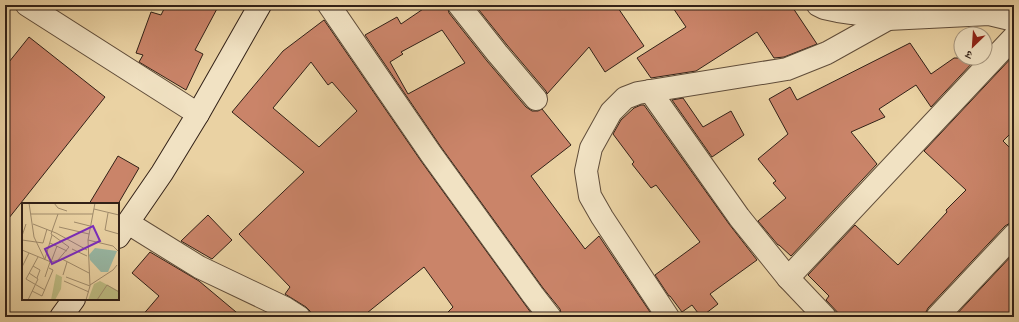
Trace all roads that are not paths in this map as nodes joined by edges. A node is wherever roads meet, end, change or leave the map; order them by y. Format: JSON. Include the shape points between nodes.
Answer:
{"nodes":[{"id":1,"x":27,"y":5,"type":"edge"},
{"id":2,"x":260,"y":5,"type":"edge"},
{"id":3,"x":329,"y":5,"type":"edge"},
{"id":4,"x":459,"y":5,"type":"edge"},
{"id":5,"x":818,"y":5,"type":"edge"},
{"id":6,"x":888,"y":19,"type":"junction"},
{"id":7,"x":1014,"y":22,"type":"edge"},
{"id":8,"x":1014,"y":37,"type":"edge"},
{"id":9,"x":650,"y":91,"type":"junction"},
{"id":10,"x":536,"y":99,"type":"dead end"},
{"id":11,"x":198,"y":114,"type":"junction"},
{"id":12,"x":123,"y":230,"type":"edge"},
{"id":13,"x":1014,"y":235,"type":"edge"},
{"id":14,"x":788,"y":278,"type":"junction"},
{"id":15,"x":73,"y":300,"type":"edge"},
{"id":16,"x":61,"y":317,"type":"edge"},
{"id":17,"x":298,"y":317,"type":"edge"},
{"id":18,"x":550,"y":317,"type":"edge"},
{"id":19,"x":668,"y":317,"type":"edge"},
{"id":20,"x":825,"y":317,"type":"edge"},
{"id":21,"x":937,"y":317,"type":"edge"}],
"edges":[{"from":1,"to":11,"type":"street"},
{"from":2,"to":11,"type":"street"},
{"from":3,"to":18,"type":"street","via":[[431,154]]},
{"from":4,"to":10,"type":"street"},
{"from":5,"to":6,"type":"street"},
{"from":6,"to":7,"type":"street","via":[[989,14]]},
{"from":6,"to":9,"type":"street","via":[[827,53],[787,70]]},
{"from":8,"to":14,"type":"street"},
{"from":9,"to":14,"type":"street","via":[[740,217]]},
{"from":9,"to":19,"type":"street","via":[[625,98],[611,112],[591,148],[586,171],[590,196]]},
{"from":11,"to":12,"type":"street"},
{"from":12,"to":17,"type":"street","via":[[285,308]]},
{"from":13,"to":21,"type":"street"},
{"from":14,"to":20,"type":"street"},
{"from":15,"to":16,"type":"street"}]}
